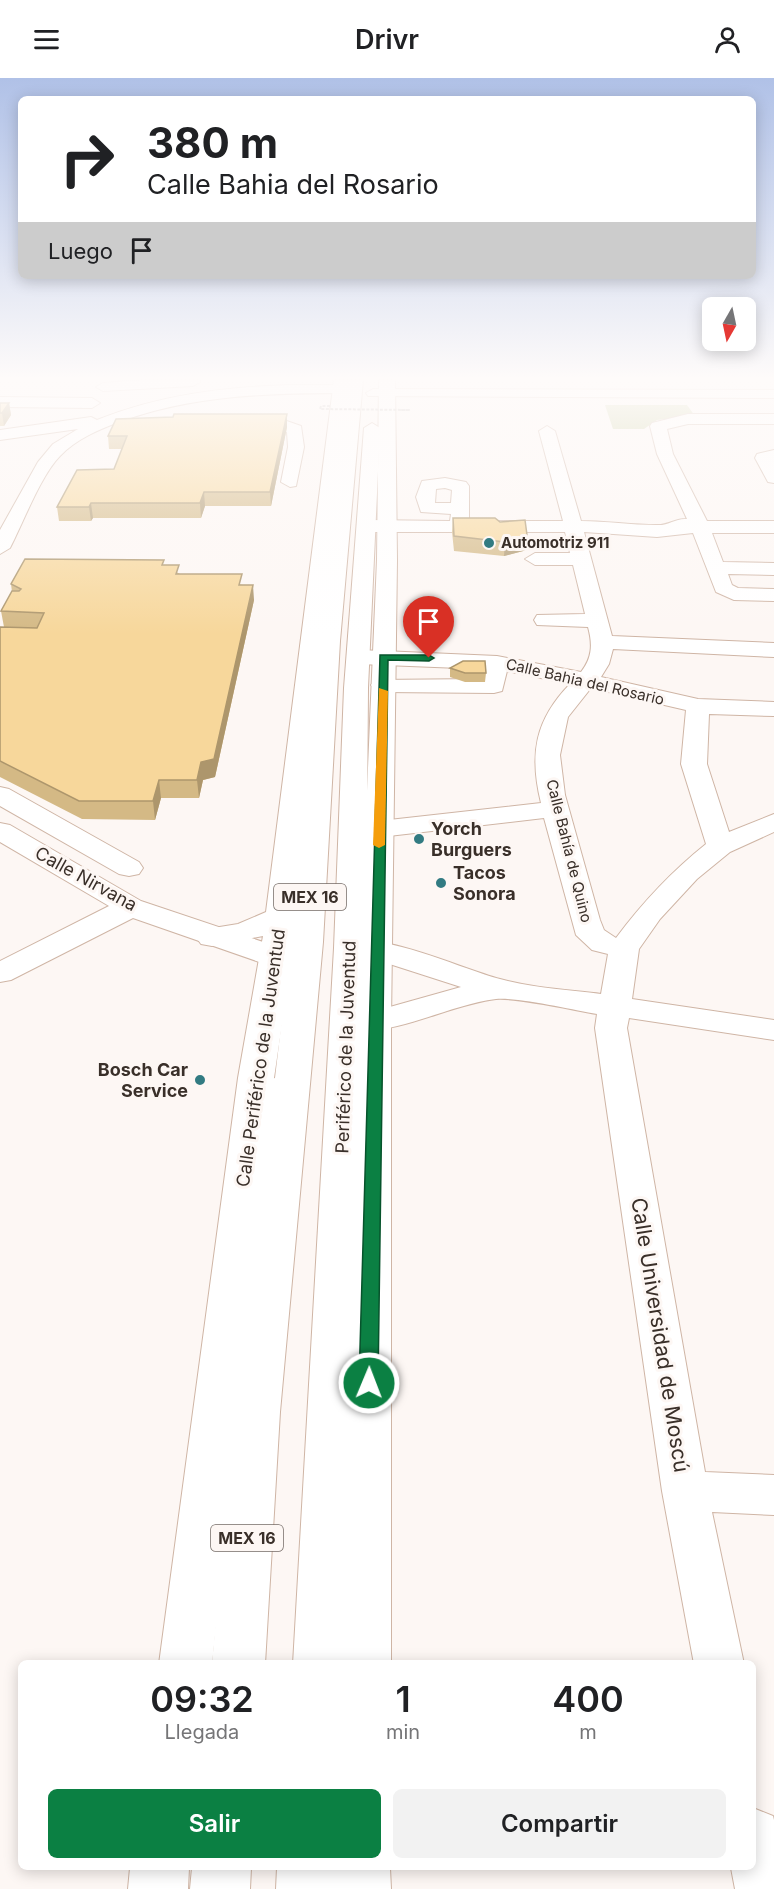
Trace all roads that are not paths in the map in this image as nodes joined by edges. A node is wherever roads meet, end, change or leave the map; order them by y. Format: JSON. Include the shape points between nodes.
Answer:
{"nodes":[{"id":1,"x":47,"y":465,"type":"edge"},
{"id":2,"x":293,"y":465,"type":"edge"},
{"id":3,"x":349,"y":465,"type":"edge"},
{"id":4,"x":350,"y":465,"type":"edge"},
{"id":5,"x":373,"y":465,"type":"edge"},
{"id":6,"x":557,"y":465,"type":"edge"},
{"id":7,"x":670,"y":465,"type":"edge"},
{"id":8,"x":290,"y":483,"type":"dead end"},
{"id":9,"x":425,"y":497,"type":"junction"},
{"id":10,"x":0,"y":506,"type":"edge"},
{"id":11,"x":22,"y":506,"type":"junction"},
{"id":12,"x":380,"y":517,"type":"junction"},
{"id":13,"x":460,"y":518,"type":"junction"},
{"id":14,"x":575,"y":526,"type":"junction"},
{"id":15,"x":700,"y":527,"type":"junction"},
{"id":16,"x":774,"y":527,"type":"edge"},
{"id":17,"x":4,"y":529,"type":"edge"},
{"id":18,"x":0,"y":548,"type":"edge"},
{"id":19,"x":535,"y":559,"type":"dead end"},
{"id":20,"x":580,"y":560,"type":"junction"},
{"id":21,"x":715,"y":568,"type":"junction"},
{"id":22,"x":774,"y":569,"type":"edge"},
{"id":23,"x":774,"y":595,"type":"edge"},
{"id":24,"x":545,"y":620,"type":"dead end"},
{"id":25,"x":600,"y":632,"type":"junction"},
{"id":26,"x":774,"y":650,"type":"edge"},
{"id":27,"x":375,"y":666,"type":"junction"},
{"id":28,"x":588,"y":680,"type":"junction"},
{"id":29,"x":698,"y":706,"type":"junction"},
{"id":30,"x":774,"y":709,"type":"edge"},
{"id":31,"x":0,"y":795,"type":"edge"},
{"id":32,"x":557,"y":809,"type":"junction"},
{"id":33,"x":774,"y":822,"type":"edge"},
{"id":34,"x":380,"y":829,"type":"junction"},
{"id":35,"x":0,"y":831,"type":"edge"},
{"id":36,"x":720,"y":846,"type":"junction"},
{"id":37,"x":129,"y":868,"type":"dead end"},
{"id":38,"x":131,"y":907,"type":"junction"},
{"id":39,"x":280,"y":917,"type":"junction"},
{"id":40,"x":212,"y":937,"type":"junction"},
{"id":41,"x":364,"y":949,"type":"junction"},
{"id":42,"x":624,"y":949,"type":"junction"},
{"id":43,"x":276,"y":957,"type":"junction"},
{"id":44,"x":0,"y":973,"type":"edge"},
{"id":45,"x":498,"y":989,"type":"junction"},
{"id":46,"x":613,"y":1005,"type":"junction"},
{"id":47,"x":361,"y":1021,"type":"junction"},
{"id":48,"x":774,"y":1030,"type":"edge"},
{"id":49,"x":297,"y":1031,"type":"junction"},
{"id":50,"x":344,"y":1119,"type":"junction"},
{"id":51,"x":243,"y":1191,"type":"junction"},
{"id":52,"x":371,"y":1220,"type":"junction"},
{"id":53,"x":685,"y":1491,"type":"junction"},
{"id":54,"x":774,"y":1495,"type":"edge"},
{"id":55,"x":185,"y":1660,"type":"edge"},
{"id":56,"x":238,"y":1660,"type":"edge"},
{"id":57,"x":319,"y":1660,"type":"edge"},
{"id":58,"x":364,"y":1660,"type":"edge"},
{"id":59,"x":718,"y":1660,"type":"edge"},
{"id":60,"x":756,"y":1850,"type":"edge"},
{"id":61,"x":160,"y":1870,"type":"edge"},
{"id":62,"x":222,"y":1870,"type":"edge"},
{"id":63,"x":307,"y":1870,"type":"edge"},
{"id":64,"x":361,"y":1870,"type":"edge"},
{"id":65,"x":158,"y":1889,"type":"edge"},
{"id":66,"x":220,"y":1889,"type":"edge"},
{"id":67,"x":306,"y":1889,"type":"edge"},
{"id":68,"x":361,"y":1889,"type":"edge"},
{"id":69,"x":764,"y":1889,"type":"edge"}],
"edges":[{"from":1,"to":11,"type":"street"},
{"from":2,"to":8,"type":"street"},
{"from":3,"to":49,"type":"main road","number":"MEX 16","via":[[340,515]]},
{"from":4,"to":39,"type":"main road","name":"Calle Periférico de la Juventud"},
{"from":5,"to":12,"type":"main road"},
{"from":6,"to":14,"type":"street"},
{"from":7,"to":15,"type":"street"},
{"from":9,"to":12,"type":"street"},
{"from":9,"to":13,"type":"street","via":[[426,507]]},
{"from":9,"to":13,"type":"street","via":[[430,483],[458,484]]},
{"from":10,"to":11,"type":"street"},
{"from":11,"to":17,"type":"street"},
{"from":12,"to":13,"type":"street"},
{"from":12,"to":27,"type":"main road"},
{"from":13,"to":14,"type":"street"},
{"from":14,"to":15,"type":"street","via":[[657,531]]},
{"from":14,"to":20,"type":"street"},
{"from":15,"to":16,"type":"street"},
{"from":15,"to":21,"type":"street"},
{"from":17,"to":18,"type":"street"},
{"from":19,"to":20,"type":"street"},
{"from":20,"to":25,"type":"street"},
{"from":21,"to":22,"type":"street"},
{"from":21,"to":23,"type":"street","via":[[729,593]]},
{"from":24,"to":25,"type":"street"},
{"from":25,"to":26,"type":"street"},
{"from":25,"to":28,"type":"street","name":"Calle Bahía de Quino","via":[[603,653]]},
{"from":27,"to":28,"type":"street","name":"Calle Bahia del Rosario","via":[[489,687],[496,681],[497,663]]},
{"from":27,"to":34,"type":"main road"},
{"from":27,"to":41,"type":"main road","name":"Periférico de la Juventud","number":"MEX 16"},
{"from":28,"to":29,"type":"street","name":"Calle Bahia del Rosario"},
{"from":28,"to":32,"type":"street","name":"Calle Bahía de Quino","via":[[567,699],[550,732]]},
{"from":29,"to":30,"type":"street","name":"Calle Bahia del Rosario"},
{"from":29,"to":36,"type":"street","via":[[694,764]]},
{"from":31,"to":37,"type":"street"},
{"from":32,"to":34,"type":"street"},
{"from":32,"to":42,"type":"street","name":"Calle Bahía de Quino","via":[[591,935],[603,944]]},
{"from":33,"to":36,"type":"street"},
{"from":34,"to":41,"type":"main road"},
{"from":35,"to":38,"type":"street","name":"Calle Nirvana"},
{"from":36,"to":42,"type":"street","via":[[687,873]]},
{"from":38,"to":40,"type":"street","name":"Calle Nirvana"},
{"from":38,"to":44,"type":"street"},
{"from":39,"to":40,"type":"main road","via":[[245,932]]},
{"from":39,"to":43,"type":"main road","name":"Calle Periférico de la Juventud"},
{"from":40,"to":43,"type":"street","name":"Calle Nirvana"},
{"from":41,"to":45,"type":"street"},
{"from":41,"to":47,"type":"main road"},
{"from":42,"to":46,"type":"street","name":"Calle Universidad de Moscú"},
{"from":43,"to":51,"type":"main road","name":"Calle Periférico de la Juventud"},
{"from":45,"to":46,"type":"street"},
{"from":45,"to":47,"type":"street"},
{"from":46,"to":48,"type":"street"},
{"from":46,"to":53,"type":"street","name":"Calle Universidad de Moscú","via":[[611,1028]]},
{"from":47,"to":50,"type":"main road","name":"Periférico de la Juventud"},
{"from":47,"to":52,"type":"main road"},
{"from":49,"to":51,"type":"main road"},
{"from":49,"to":56,"type":"main road","number":"MEX 16","via":[[257,1412]]},
{"from":50,"to":52,"type":"main road"},
{"from":50,"to":57,"type":"main road","name":"Periférico de la Juventud"},
{"from":51,"to":55,"type":"main road","name":"Calle Periférico de la Juventud"},
{"from":52,"to":58,"type":"main road"},
{"from":53,"to":54,"type":"street"},
{"from":53,"to":59,"type":"street","name":"Calle Universidad de Moscú"},
{"from":60,"to":69,"type":"street"},
{"from":61,"to":65,"type":"main road"},
{"from":62,"to":66,"type":"main road"},
{"from":63,"to":67,"type":"main road"},
{"from":64,"to":68,"type":"main road"}]}
